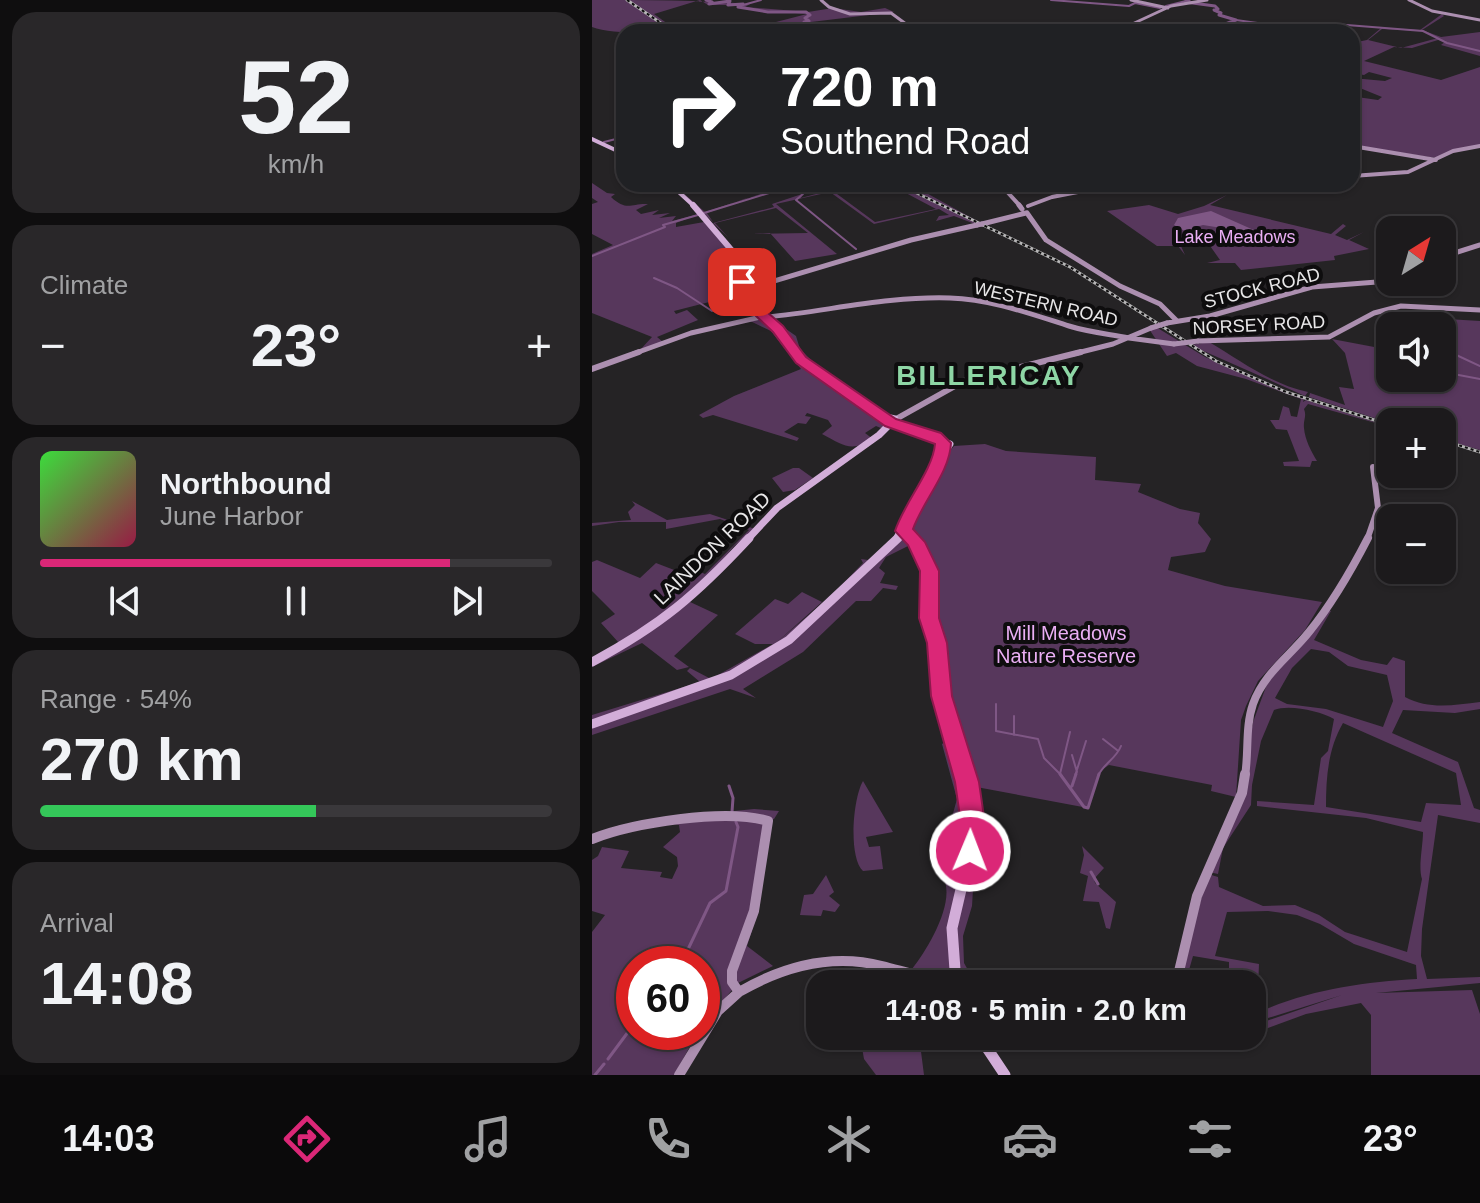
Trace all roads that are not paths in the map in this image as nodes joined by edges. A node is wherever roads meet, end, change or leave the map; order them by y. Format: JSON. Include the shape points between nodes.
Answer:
{"nodes":[{"id":1,"x":821,"y":0,"type":"edge"},
{"id":2,"x":1131,"y":0,"type":"edge"},
{"id":3,"x":1207,"y":0,"type":"edge"},
{"id":4,"x":1409,"y":0,"type":"edge"},
{"id":5,"x":1185,"y":1,"type":"edge"},
{"id":6,"x":1166,"y":8,"type":"junction"},
{"id":7,"x":1480,"y":20,"type":"edge"},
{"id":8,"x":906,"y":24,"type":"edge"},
{"id":9,"x":1132,"y":24,"type":"edge"},
{"id":10,"x":592,"y":139,"type":"edge"},
{"id":11,"x":1480,"y":146,"type":"edge"},
{"id":12,"x":1360,"y":147,"type":"edge"},
{"id":13,"x":616,"y":150,"type":"edge"},
{"id":14,"x":1436,"y":160,"type":"junction"},
{"id":15,"x":1360,"y":176,"type":"edge"},
{"id":16,"x":678,"y":192,"type":"edge"},
{"id":17,"x":1008,"y":192,"type":"edge"},
{"id":18,"x":1078,"y":192,"type":"edge"},
{"id":19,"x":1024,"y":209,"type":"junction"},
{"id":20,"x":1036,"y":211,"type":"junction"},
{"id":21,"x":1480,"y":245,"type":"edge"},
{"id":22,"x":1456,"y":253,"type":"edge"},
{"id":23,"x":1376,"y":282,"type":"edge"},
{"id":24,"x":741,"y":291,"type":"junction"},
{"id":25,"x":1480,"y":310,"type":"edge"},
{"id":26,"x":766,"y":317,"type":"junction"},
{"id":27,"x":1177,"y":321,"type":"junction"},
{"id":28,"x":1129,"y":338,"type":"junction"},
{"id":29,"x":592,"y":369,"type":"edge"},
{"id":30,"x":893,"y":421,"type":"junction"},
{"id":31,"x":1373,"y":467,"type":"dead end"},
{"id":32,"x":904,"y":534,"type":"junction"},
{"id":33,"x":592,"y":662,"type":"edge"},
{"id":34,"x":592,"y":724,"type":"edge"},
{"id":35,"x":592,"y":839,"type":"edge"},
{"id":36,"x":896,"y":970,"type":"edge"},
{"id":37,"x":955,"y":970,"type":"edge"},
{"id":38,"x":1179,"y":970,"type":"edge"},
{"id":39,"x":739,"y":992,"type":"junction"},
{"id":40,"x":988,"y":1050,"type":"edge"},
{"id":41,"x":679,"y":1075,"type":"edge"},
{"id":42,"x":1005,"y":1075,"type":"edge"}],
"edges":[{"from":1,"to":8,"type":"street","via":[[850,14],[892,13]]},
{"from":2,"to":6,"type":"street"},
{"from":3,"to":5,"type":"street"},
{"from":4,"to":7,"type":"street","via":[[1432,11]]},
{"from":5,"to":6,"type":"street"},
{"from":6,"to":9,"type":"street"},
{"from":10,"to":13,"type":"main road"},
{"from":11,"to":14,"type":"street"},
{"from":12,"to":14,"type":"street"},
{"from":14,"to":15,"type":"street","via":[[1404,173]]},
{"from":16,"to":24,"type":"main road","via":[[740,260]]},
{"from":17,"to":19,"type":"street"},
{"from":18,"to":20,"type":"street","via":[[1048,198]]},
{"from":19,"to":20,"type":"street"},
{"from":19,"to":20,"type":"street"},
{"from":19,"to":24,"type":"street"},
{"from":20,"to":27,"type":"street","via":[[1037,231],[1046,240],[1158,303]]},
{"from":21,"to":22,"type":"street"},
{"from":23,"to":27,"type":"street","name":"STOCK ROAD","via":[[1312,287]]},
{"from":24,"to":26,"type":"main road"},
{"from":25,"to":28,"type":"street","name":"NORSEY ROAD","bridge":true,"via":[[1401,306],[1374,313],[1329,337],[1174,344]]},
{"from":26,"to":28,"type":"street","name":"WESTERN ROAD","via":[[949,298]]},
{"from":26,"to":29,"type":"street","name":"WESTERN ROAD","via":[[691,333]]},
{"from":26,"to":30,"type":"main road","via":[[801,360]]},
{"from":27,"to":28,"type":"street","name":"STOCK ROAD","bridge":true},
{"from":28,"to":30,"type":"street","via":[[964,381]]},
{"from":30,"to":32,"type":"main road","via":[[936,437],[944,448],[911,508]]},
{"from":30,"to":33,"type":"main road","name":"LAINDON ROAD","via":[[782,504],[687,602],[647,633]]},
{"from":31,"to":38,"type":"street","via":[[1379,499],[1364,546],[1316,622],[1271,671],[1254,700],[1242,793],[1197,896]]},
{"from":32,"to":34,"type":"main road","via":[[765,657],[711,683]]},
{"from":32,"to":37,"type":"main road","via":[[916,542],[930,571],[928,611],[937,643],[939,685],[972,817],[970,851],[952,928]]},
{"from":35,"to":39,"type":"street","via":[[621,828],[684,821],[754,815],[768,821],[754,911],[731,977]]},
{"from":36,"to":39,"type":"street","via":[[829,960],[774,973]]},
{"from":39,"to":41,"type":"street","via":[[718,1011]]},
{"from":40,"to":42,"type":"main road"}]}
